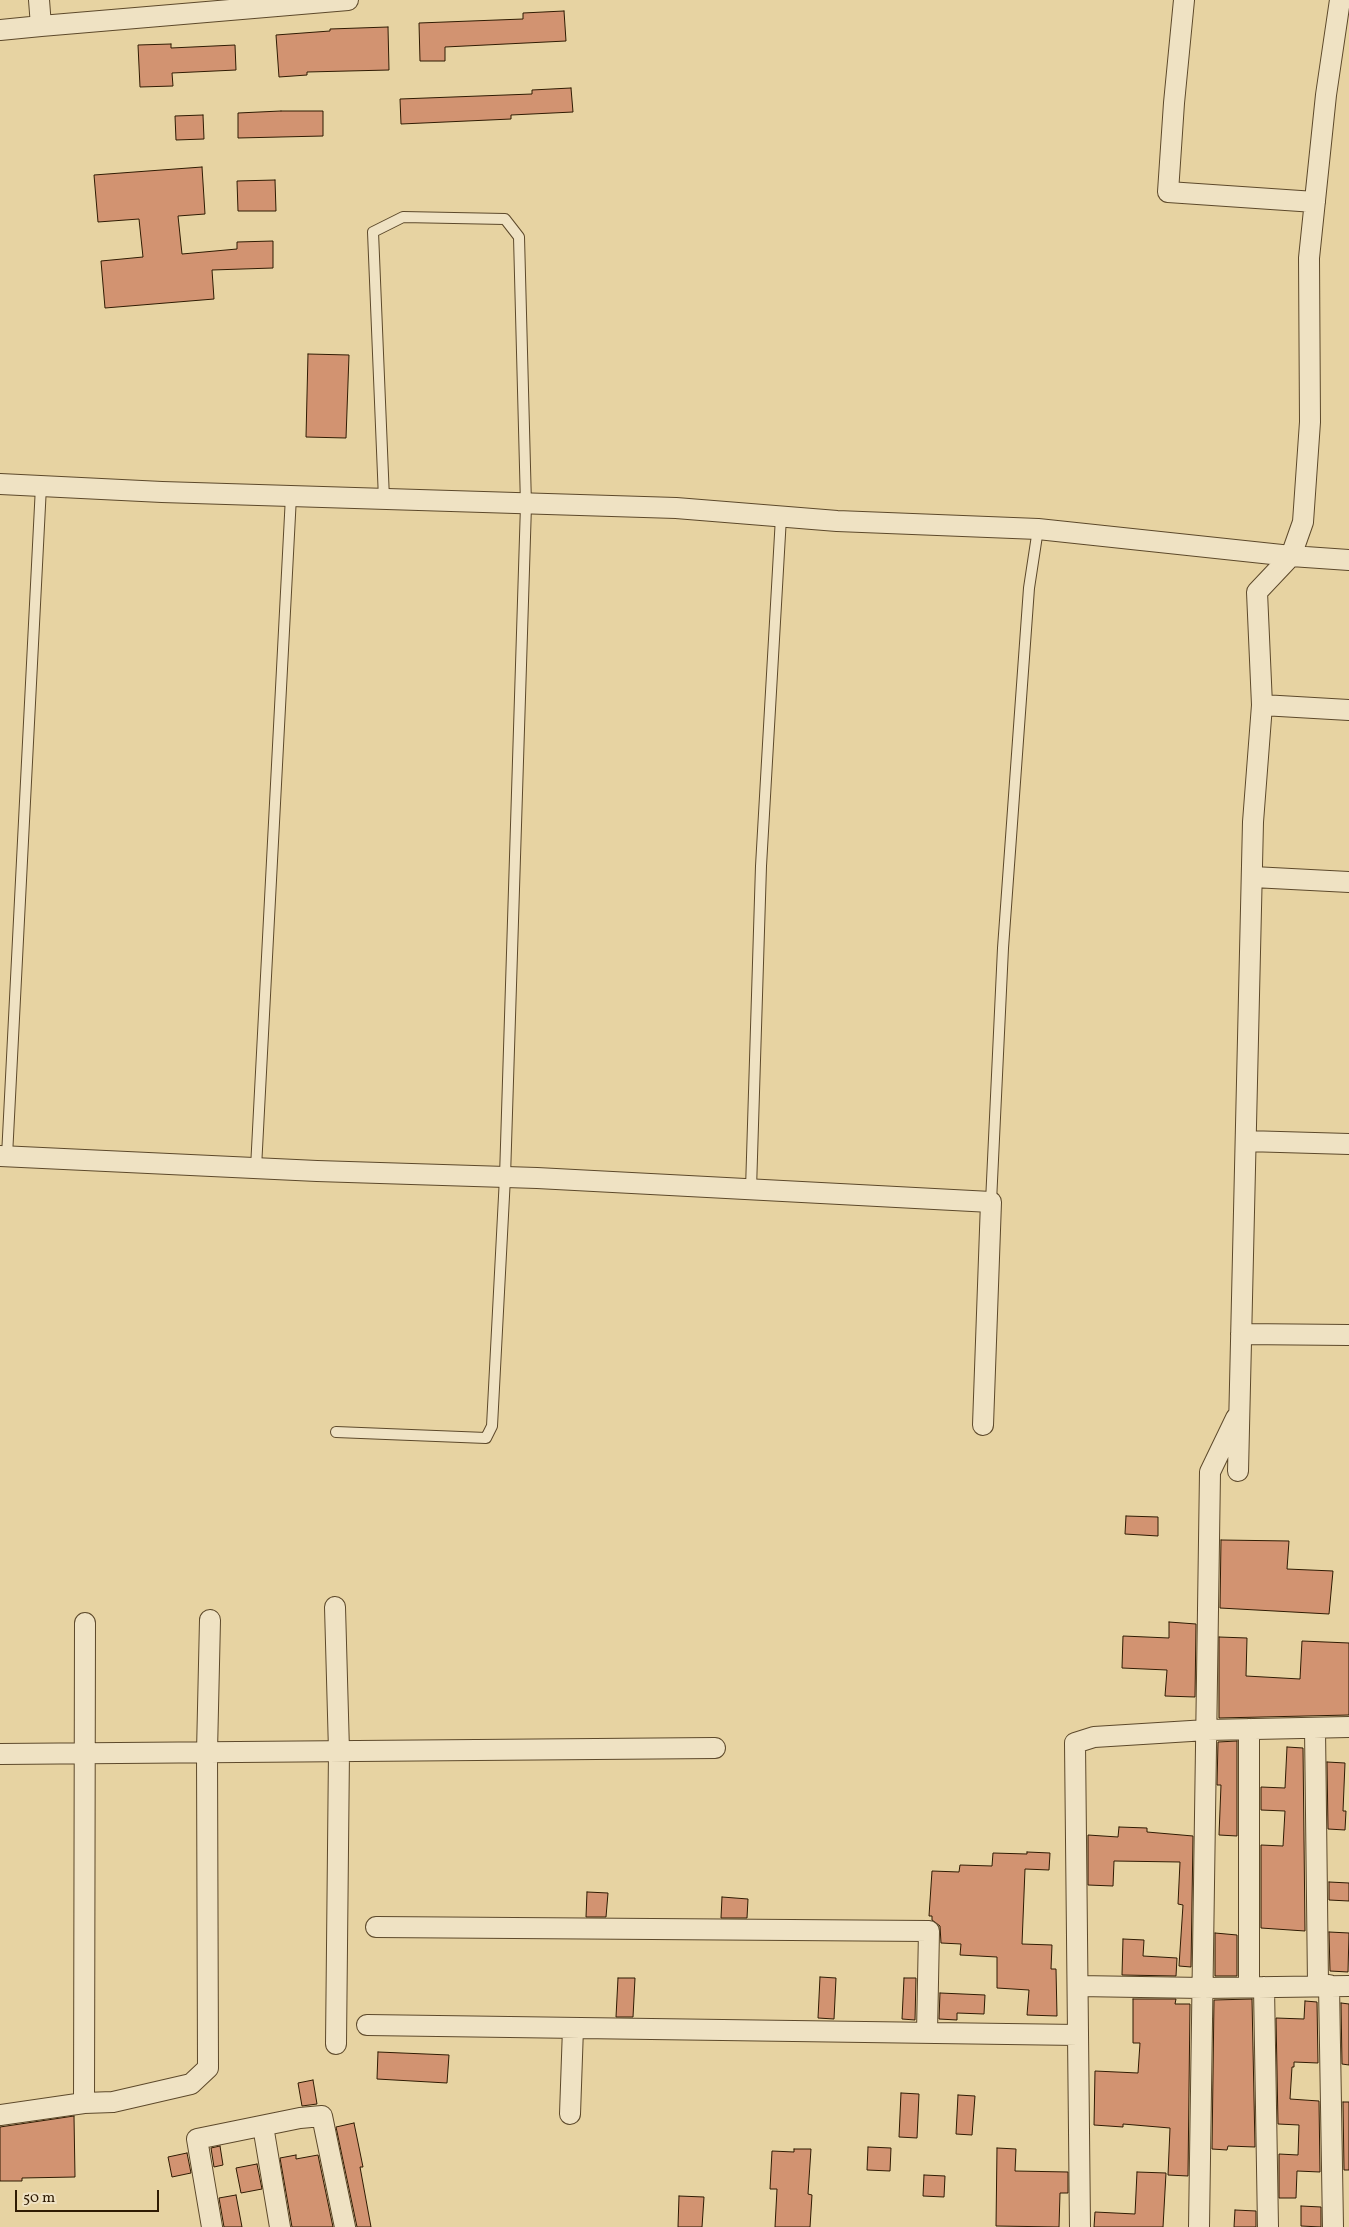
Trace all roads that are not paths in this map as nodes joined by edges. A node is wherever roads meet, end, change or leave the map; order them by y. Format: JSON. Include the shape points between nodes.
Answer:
{"nodes":[{"id":1,"x":39,"y":0,"type":"edge"},
{"id":2,"x":348,"y":0,"type":"edge"},
{"id":3,"x":1184,"y":0,"type":"edge"},
{"id":4,"x":1340,"y":0,"type":"edge"},
{"id":5,"x":41,"y":26,"type":"junction"},
{"id":6,"x":0,"y":30,"type":"edge"},
{"id":7,"x":1315,"y":202,"type":"junction"},
{"id":8,"x":0,"y":484,"type":"edge"},
{"id":9,"x":41,"y":486,"type":"junction"},
{"id":10,"x":291,"y":496,"type":"junction"},
{"id":11,"x":384,"y":499,"type":"junction"},
{"id":12,"x":526,"y":504,"type":"junction"},
{"id":13,"x":781,"y":517,"type":"junction"},
{"id":14,"x":1038,"y":529,"type":"junction"},
{"id":15,"x":1291,"y":556,"type":"junction"},
{"id":16,"x":1349,"y":560,"type":"edge"},
{"id":17,"x":1262,"y":705,"type":"junction"},
{"id":18,"x":1349,"y":710,"type":"edge"},
{"id":19,"x":1253,"y":876,"type":"junction"},
{"id":20,"x":1349,"y":882,"type":"edge"},
{"id":21,"x":1246,"y":1141,"type":"junction"},
{"id":22,"x":1349,"y":1144,"type":"edge"},
{"id":23,"x":3,"y":1156,"type":"edge"},
{"id":24,"x":256,"y":1168,"type":"junction"},
{"id":25,"x":504,"y":1177,"type":"junction"},
{"id":26,"x":751,"y":1189,"type":"junction"},
{"id":27,"x":991,"y":1202,"type":"junction"},
{"id":28,"x":1241,"y":1334,"type":"junction"},
{"id":29,"x":1349,"y":1335,"type":"edge"},
{"id":30,"x":1239,"y":1413,"type":"junction"},
{"id":31,"x":983,"y":1425,"type":"dead end"},
{"id":32,"x":336,"y":1432,"type":"dead end"},
{"id":33,"x":1238,"y":1471,"type":"dead end"},
{"id":34,"x":335,"y":1607,"type":"dead end"},
{"id":35,"x":210,"y":1620,"type":"dead end"},
{"id":36,"x":85,"y":1623,"type":"dead end"},
{"id":37,"x":1349,"y":1727,"type":"edge"},
{"id":38,"x":1315,"y":1728,"type":"junction"},
{"id":39,"x":1249,"y":1729,"type":"junction"},
{"id":40,"x":1207,"y":1730,"type":"junction"},
{"id":41,"x":715,"y":1748,"type":"dead end"},
{"id":42,"x":86,"y":1751,"type":"junction"},
{"id":43,"x":339,"y":1751,"type":"junction"},
{"id":44,"x":207,"y":1752,"type":"junction"},
{"id":45,"x":0,"y":1754,"type":"edge"},
{"id":46,"x":376,"y":1927,"type":"dead end"},
{"id":47,"x":1323,"y":1985,"type":"junction"},
{"id":48,"x":1078,"y":1986,"type":"junction"},
{"id":49,"x":1349,"y":1986,"type":"edge"},
{"id":50,"x":1256,"y":1987,"type":"junction"},
{"id":51,"x":1203,"y":1988,"type":"junction"},
{"id":52,"x":367,"y":2025,"type":"dead end"},
{"id":53,"x":573,"y":2028,"type":"junction"},
{"id":54,"x":927,"y":2033,"type":"junction"},
{"id":55,"x":1078,"y":2035,"type":"junction"},
{"id":56,"x":336,"y":2044,"type":"dead end"},
{"id":57,"x":84,"y":2103,"type":"junction"},
{"id":58,"x":570,"y":2114,"type":"dead end"},
{"id":59,"x":0,"y":2115,"type":"edge"},
{"id":60,"x":263,"y":2126,"type":"junction"},
{"id":61,"x":212,"y":2227,"type":"edge"},
{"id":62,"x":280,"y":2227,"type":"edge"},
{"id":63,"x":345,"y":2227,"type":"edge"},
{"id":64,"x":1080,"y":2227,"type":"edge"},
{"id":65,"x":1199,"y":2227,"type":"edge"},
{"id":66,"x":1268,"y":2227,"type":"edge"},
{"id":67,"x":1332,"y":2227,"type":"edge"}],
"edges":[{"from":1,"to":5,"type":"street"},
{"from":2,"to":5,"type":"street"},
{"from":3,"to":7,"type":"street","via":[[1168,192]]},
{"from":4,"to":7,"type":"street"},
{"from":5,"to":6,"type":"street"},
{"from":7,"to":15,"type":"street","via":[[1309,258],[1310,422],[1303,522]]},
{"from":8,"to":9,"type":"street"},
{"from":9,"to":10,"type":"street"},
{"from":9,"to":23,"type":"lane"},
{"from":10,"to":11,"type":"street"},
{"from":10,"to":24,"type":"lane"},
{"from":11,"to":12,"type":"street"},
{"from":11,"to":12,"type":"lane","via":[[373,232],[403,217],[505,219],[519,236]]},
{"from":12,"to":13,"type":"street","via":[[676,508]]},
{"from":12,"to":25,"type":"lane"},
{"from":13,"to":14,"type":"street"},
{"from":13,"to":26,"type":"lane","via":[[761,866]]},
{"from":14,"to":15,"type":"street"},
{"from":14,"to":27,"type":"lane","via":[[1030,588],[1003,948]]},
{"from":15,"to":16,"type":"street"},
{"from":15,"to":17,"type":"street","via":[[1257,592]]},
{"from":17,"to":18,"type":"street"},
{"from":17,"to":19,"type":"street","via":[[1253,822]]},
{"from":19,"to":20,"type":"street"},
{"from":19,"to":21,"type":"street"},
{"from":21,"to":22,"type":"street"},
{"from":21,"to":28,"type":"street"},
{"from":23,"to":24,"type":"street"},
{"from":24,"to":25,"type":"street"},
{"from":25,"to":26,"type":"street"},
{"from":25,"to":32,"type":"lane","via":[[492,1426],[486,1438]]},
{"from":26,"to":27,"type":"street"},
{"from":27,"to":31,"type":"street"},
{"from":28,"to":29,"type":"street"},
{"from":28,"to":30,"type":"street"},
{"from":30,"to":33,"type":"street"},
{"from":30,"to":40,"type":"street","via":[[1210,1472]]},
{"from":34,"to":43,"type":"street"},
{"from":35,"to":44,"type":"street"},
{"from":36,"to":42,"type":"street"},
{"from":37,"to":38,"type":"street"},
{"from":38,"to":39,"type":"street"},
{"from":38,"to":47,"type":"street"},
{"from":39,"to":40,"type":"street"},
{"from":39,"to":50,"type":"street"},
{"from":40,"to":48,"type":"street","via":[[1094,1737],[1075,1743]]},
{"from":40,"to":51,"type":"street"},
{"from":41,"to":43,"type":"street"},
{"from":42,"to":44,"type":"street"},
{"from":42,"to":45,"type":"street"},
{"from":42,"to":57,"type":"street"},
{"from":43,"to":44,"type":"street"},
{"from":43,"to":56,"type":"street"},
{"from":44,"to":57,"type":"street","via":[[208,2068],[191,2084],[113,2102]]},
{"from":46,"to":54,"type":"street","via":[[929,1931]]},
{"from":47,"to":49,"type":"street"},
{"from":47,"to":50,"type":"street"},
{"from":47,"to":67,"type":"street"},
{"from":48,"to":51,"type":"street"},
{"from":48,"to":55,"type":"street"},
{"from":50,"to":51,"type":"street"},
{"from":50,"to":66,"type":"street"},
{"from":51,"to":65,"type":"street"},
{"from":52,"to":53,"type":"street"},
{"from":53,"to":54,"type":"street"},
{"from":53,"to":58,"type":"street"},
{"from":54,"to":55,"type":"street"},
{"from":55,"to":64,"type":"street"},
{"from":57,"to":59,"type":"street"},
{"from":60,"to":61,"type":"street","via":[[197,2139]]},
{"from":60,"to":62,"type":"street"},
{"from":60,"to":63,"type":"street","via":[[322,2116]]}]}
